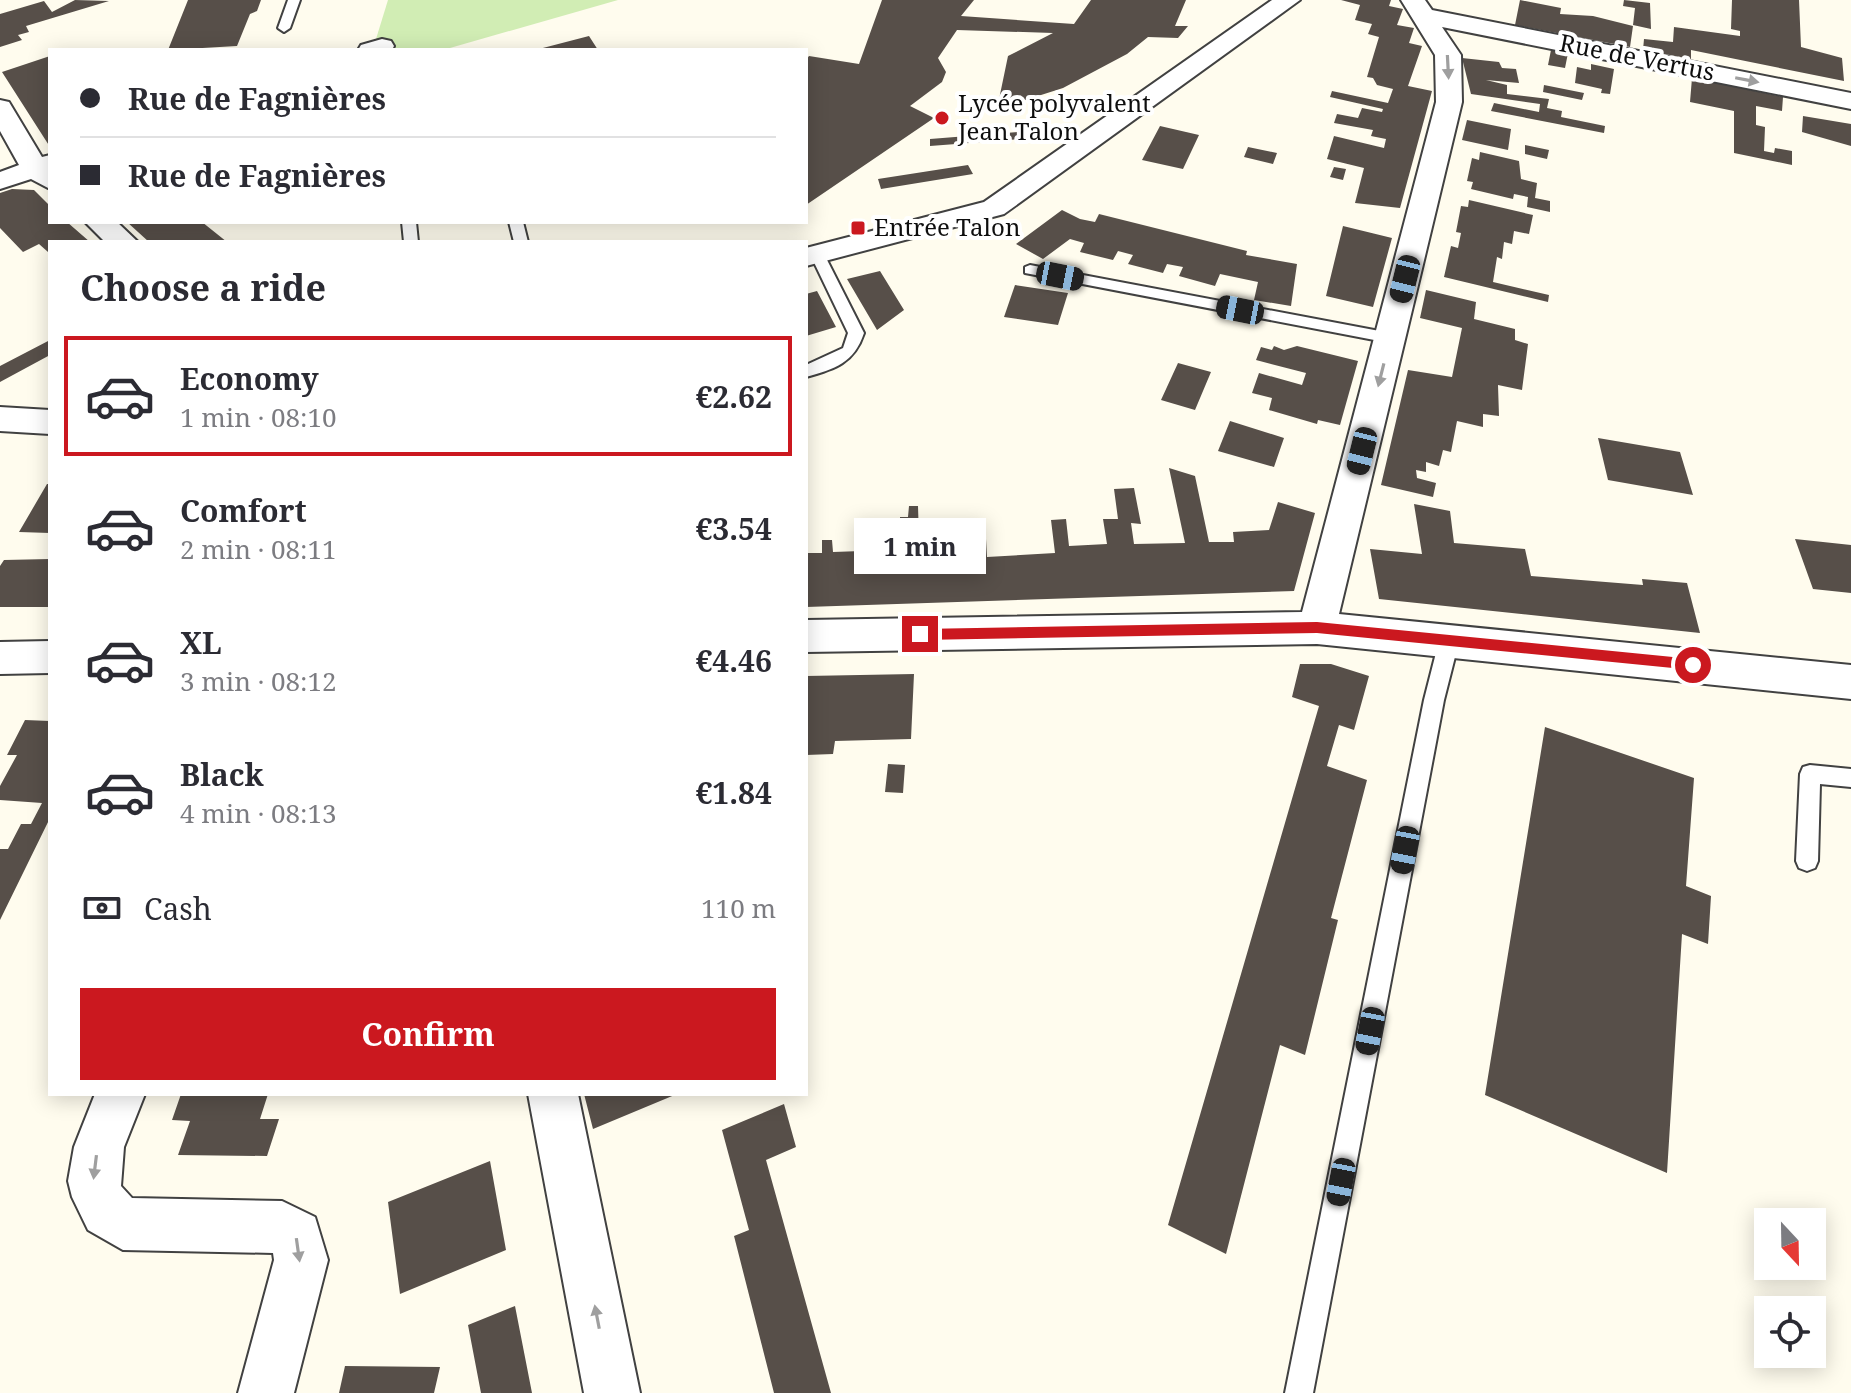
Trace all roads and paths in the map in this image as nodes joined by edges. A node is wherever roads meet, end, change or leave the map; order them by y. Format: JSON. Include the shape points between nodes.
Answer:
{"nodes":[{"id":1,"x":294,"y":0,"type":"edge"},
{"id":2,"x":1288,"y":0,"type":"edge"},
{"id":3,"x":1418,"y":8,"type":"edge"},
{"id":4,"x":284,"y":28,"type":"dead end"},
{"id":5,"x":1851,"y":101,"type":"edge"},
{"id":6,"x":0,"y":108,"type":"edge"},
{"id":7,"x":45,"y":171,"type":"edge"},
{"id":8,"x":0,"y":181,"type":"edge"},
{"id":9,"x":101,"y":224,"type":"edge"},
{"id":10,"x":121,"y":240,"type":"edge"},
{"id":11,"x":812,"y":256,"type":"edge"},
{"id":12,"x":1030,"y":270,"type":"dead end"},
{"id":13,"x":1390,"y":338,"type":"junction"},
{"id":14,"x":808,"y":370,"type":"edge"},
{"id":15,"x":0,"y":419,"type":"edge"},
{"id":16,"x":48,"y":422,"type":"edge"},
{"id":17,"x":1317,"y":628,"type":"junction"},
{"id":18,"x":808,"y":636,"type":"edge"},
{"id":19,"x":1449,"y":641,"type":"junction"},
{"id":20,"x":48,"y":657,"type":"edge"},
{"id":21,"x":0,"y":658,"type":"edge"},
{"id":22,"x":1851,"y":682,"type":"edge"},
{"id":23,"x":1851,"y":778,"type":"edge"},
{"id":24,"x":1807,"y":861,"type":"dead end"},
{"id":25,"x":119,"y":1096,"type":"edge"},
{"id":26,"x":553,"y":1096,"type":"edge"},
{"id":27,"x":266,"y":1393,"type":"edge"},
{"id":28,"x":612,"y":1393,"type":"edge"},
{"id":29,"x":1299,"y":1393,"type":"edge"}],
"edges":[{"from":1,"to":4,"type":"lane"},
{"from":2,"to":11,"type":"street","via":[[994,208]]},
{"from":3,"to":5,"type":"street","name":"Rue de Vertus","one_way":true},
{"from":3,"to":13,"type":"street","one_way":true,"via":[[1448,55],[1449,102]]},
{"from":6,"to":7,"type":"street"},
{"from":7,"to":8,"type":"street"},
{"from":9,"to":10,"type":"street"},
{"from":11,"to":14,"type":"lane","via":[[856,333],[850,351]]},
{"from":12,"to":13,"type":"lane"},
{"from":13,"to":17,"type":"street","one_way":true},
{"from":15,"to":16,"type":"street"},
{"from":17,"to":18,"type":"street"},
{"from":17,"to":19,"type":"street"},
{"from":19,"to":22,"type":"street"},
{"from":19,"to":29,"type":"lane"},
{"from":20,"to":21,"type":"street"},
{"from":23,"to":24,"type":"lane","via":[[1810,774]]},
{"from":25,"to":27,"type":"street","one_way":true,"via":[[96,1155],[93,1189],[103,1213],[123,1224],[282,1227],[296,1236],[301,1260]]},
{"from":28,"to":26,"type":"street","one_way":true}]}
